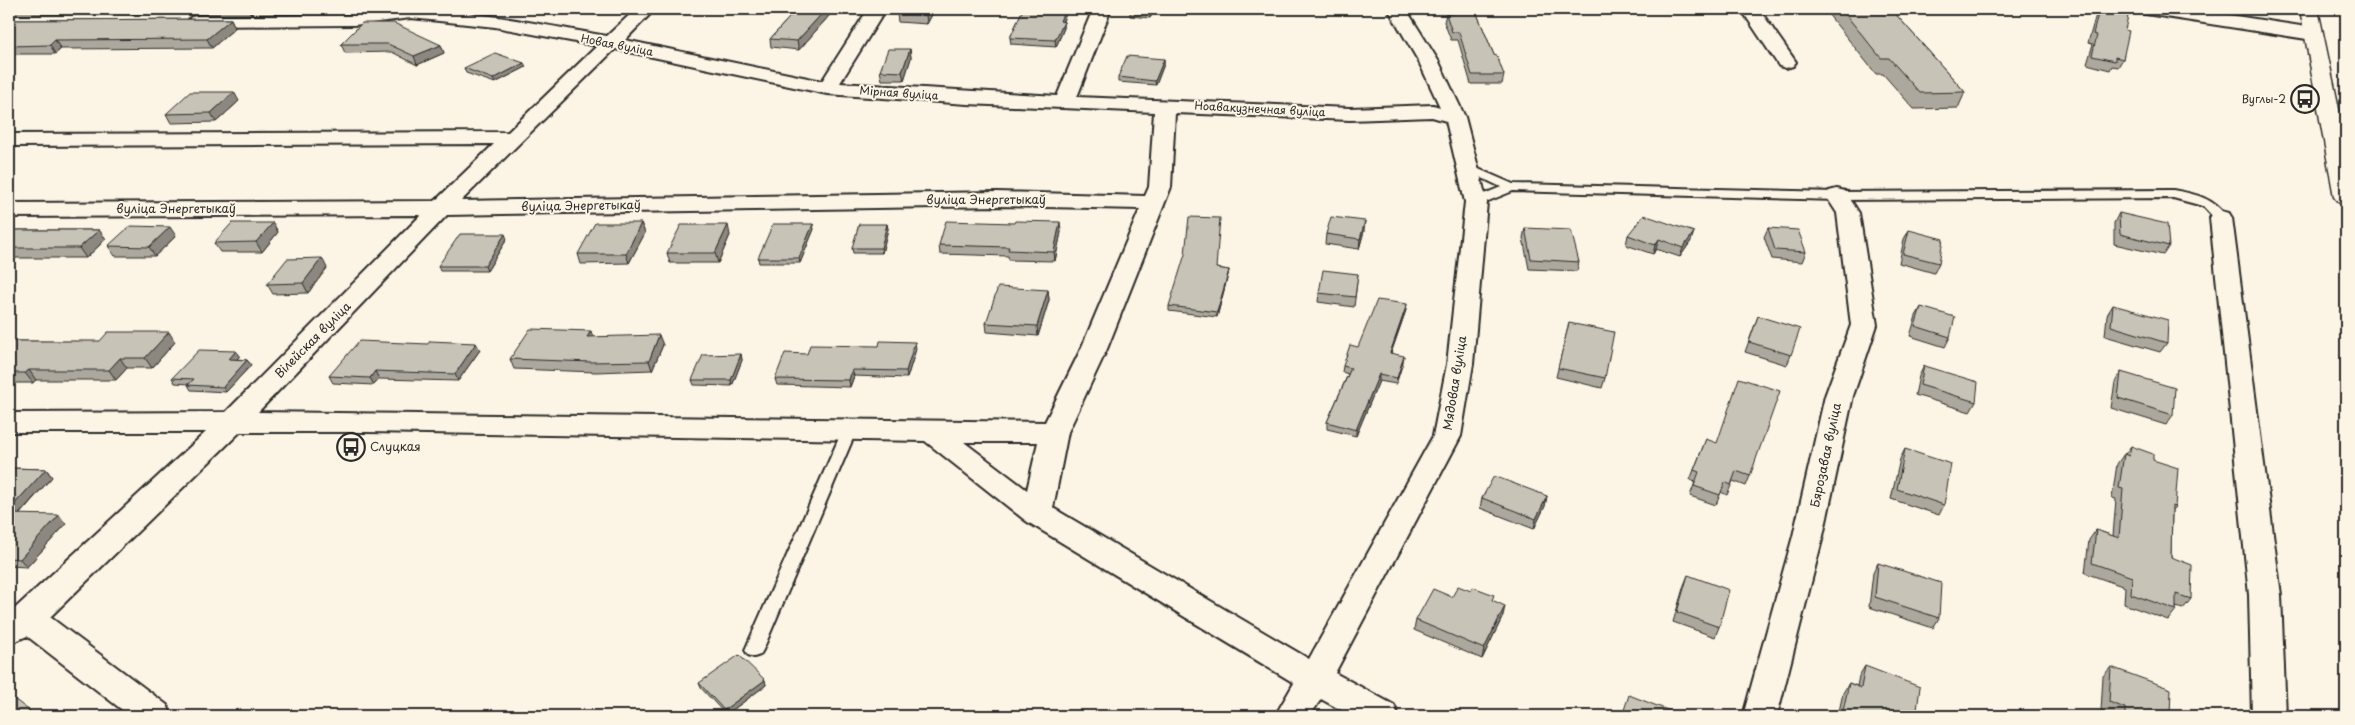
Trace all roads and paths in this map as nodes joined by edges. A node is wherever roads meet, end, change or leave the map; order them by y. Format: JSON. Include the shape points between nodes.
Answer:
{"nodes":[{"id":1,"x":646,"y":9,"type":"edge"},
{"id":2,"x":877,"y":9,"type":"edge"},
{"id":3,"x":1102,"y":9,"type":"edge"},
{"id":4,"x":1397,"y":9,"type":"edge"},
{"id":5,"x":1750,"y":9,"type":"edge"},
{"id":6,"x":2146,"y":9,"type":"edge"},
{"id":7,"x":2310,"y":9,"type":"edge"},
{"id":8,"x":413,"y":11,"type":"edge"},
{"id":9,"x":2211,"y":14,"type":"edge"},
{"id":10,"x":176,"y":21,"type":"edge"},
{"id":11,"x":2314,"y":34,"type":"junction"},
{"id":12,"x":612,"y":43,"type":"junction"},
{"id":13,"x":1786,"y":62,"type":"dead end"},
{"id":14,"x":827,"y":88,"type":"junction"},
{"id":15,"x":1064,"y":102,"type":"junction"},
{"id":16,"x":1165,"y":106,"type":"junction"},
{"id":17,"x":1456,"y":116,"type":"junction"},
{"id":18,"x":512,"y":138,"type":"junction"},
{"id":19,"x":9,"y":140,"type":"edge"},
{"id":20,"x":1468,"y":167,"type":"junction"},
{"id":21,"x":1511,"y":186,"type":"junction"},
{"id":22,"x":1837,"y":196,"type":"junction"},
{"id":23,"x":2346,"y":198,"type":"edge"},
{"id":24,"x":1476,"y":202,"type":"junction"},
{"id":25,"x":1154,"y":203,"type":"junction"},
{"id":26,"x":441,"y":208,"type":"junction"},
{"id":27,"x":9,"y":210,"type":"edge"},
{"id":28,"x":2221,"y":218,"type":"joint"},
{"id":29,"x":9,"y":422,"type":"edge"},
{"id":30,"x":233,"y":422,"type":"junction"},
{"id":31,"x":850,"y":429,"type":"junction"},
{"id":32,"x":932,"y":432,"type":"junction"},
{"id":33,"x":1054,"y":432,"type":"junction"},
{"id":34,"x":1037,"y":513,"type":"junction"},
{"id":35,"x":18,"y":624,"type":"edge"},
{"id":36,"x":754,"y":650,"type":"dead end"},
{"id":37,"x":1315,"y":679,"type":"junction"},
{"id":38,"x":155,"y":716,"type":"edge"},
{"id":39,"x":1292,"y":716,"type":"edge"},
{"id":40,"x":1382,"y":716,"type":"edge"},
{"id":41,"x":1760,"y":716,"type":"edge"},
{"id":42,"x":2269,"y":716,"type":"edge"}],
"edges":[{"from":1,"to":12,"type":"street","name":"Вілейская вуліца"},
{"from":2,"to":14,"type":"street"},
{"from":3,"to":15,"type":"street"},
{"from":4,"to":17,"type":"street","name":"Мядовая вуліца"},
{"from":5,"to":13,"type":"street"},
{"from":6,"to":9,"type":"street"},
{"from":7,"to":11,"type":"street"},
{"from":8,"to":10,"type":"street","name":"Новая вуліца","via":[[354,20]]},
{"from":8,"to":12,"type":"street","name":"Новая вуліца"},
{"from":9,"to":11,"type":"street"},
{"from":11,"to":23,"type":"street"},
{"from":12,"to":14,"type":"street","name":"Новая вуліца"},
{"from":12,"to":18,"type":"street","name":"Вілейская вуліца"},
{"from":14,"to":15,"type":"street","name":"Мірная вуліца"},
{"from":15,"to":16,"type":"street","name":"Ноавакузнечная вуліца"},
{"from":16,"to":17,"type":"street","name":"Ноавакузнечная вуліца","via":[[1350,114],[1433,111]]},
{"from":16,"to":25,"type":"street","via":[[1160,187]]},
{"from":17,"to":20,"type":"street","name":"Мядовая вуліца"},
{"from":18,"to":19,"type":"street"},
{"from":18,"to":26,"type":"street","name":"Вілейская вуліца"},
{"from":20,"to":21,"type":"lane"},
{"from":20,"to":24,"type":"street","name":"Мядовая вуліца"},
{"from":21,"to":22,"type":"lane"},
{"from":21,"to":24,"type":"lane"},
{"from":22,"to":28,"type":"lane","via":[[2173,194],[2196,198],[2217,209]]},
{"from":22,"to":41,"type":"street","name":"Бярозавая вуліца","via":[[1848,213],[1864,325],[1839,396],[1808,536]]},
{"from":24,"to":37,"type":"street","name":"Мядовая вуліца","via":[[1460,364],[1447,436]]},
{"from":25,"to":26,"type":"street","name":"вуліца Энергетыкаў","via":[[997,199]]},
{"from":25,"to":33,"type":"street","via":[[1094,350]]},
{"from":26,"to":27,"type":"street","name":"вуліца Энергетыкаў"},
{"from":26,"to":30,"type":"street","name":"Вілейская вуліца"},
{"from":28,"to":42,"type":"street","via":[[2265,595]]},
{"from":29,"to":30,"type":"street"},
{"from":30,"to":31,"type":"street"},
{"from":30,"to":35,"type":"street","name":"Вілейская вуліца"},
{"from":31,"to":32,"type":"street"},
{"from":31,"to":36,"type":"lane"},
{"from":32,"to":33,"type":"street"},
{"from":32,"to":34,"type":"street"},
{"from":33,"to":34,"type":"street"},
{"from":34,"to":37,"type":"street"},
{"from":35,"to":38,"type":"street"},
{"from":37,"to":39,"type":"street","name":"Мядовая вуліца"},
{"from":37,"to":40,"type":"street"}]}
